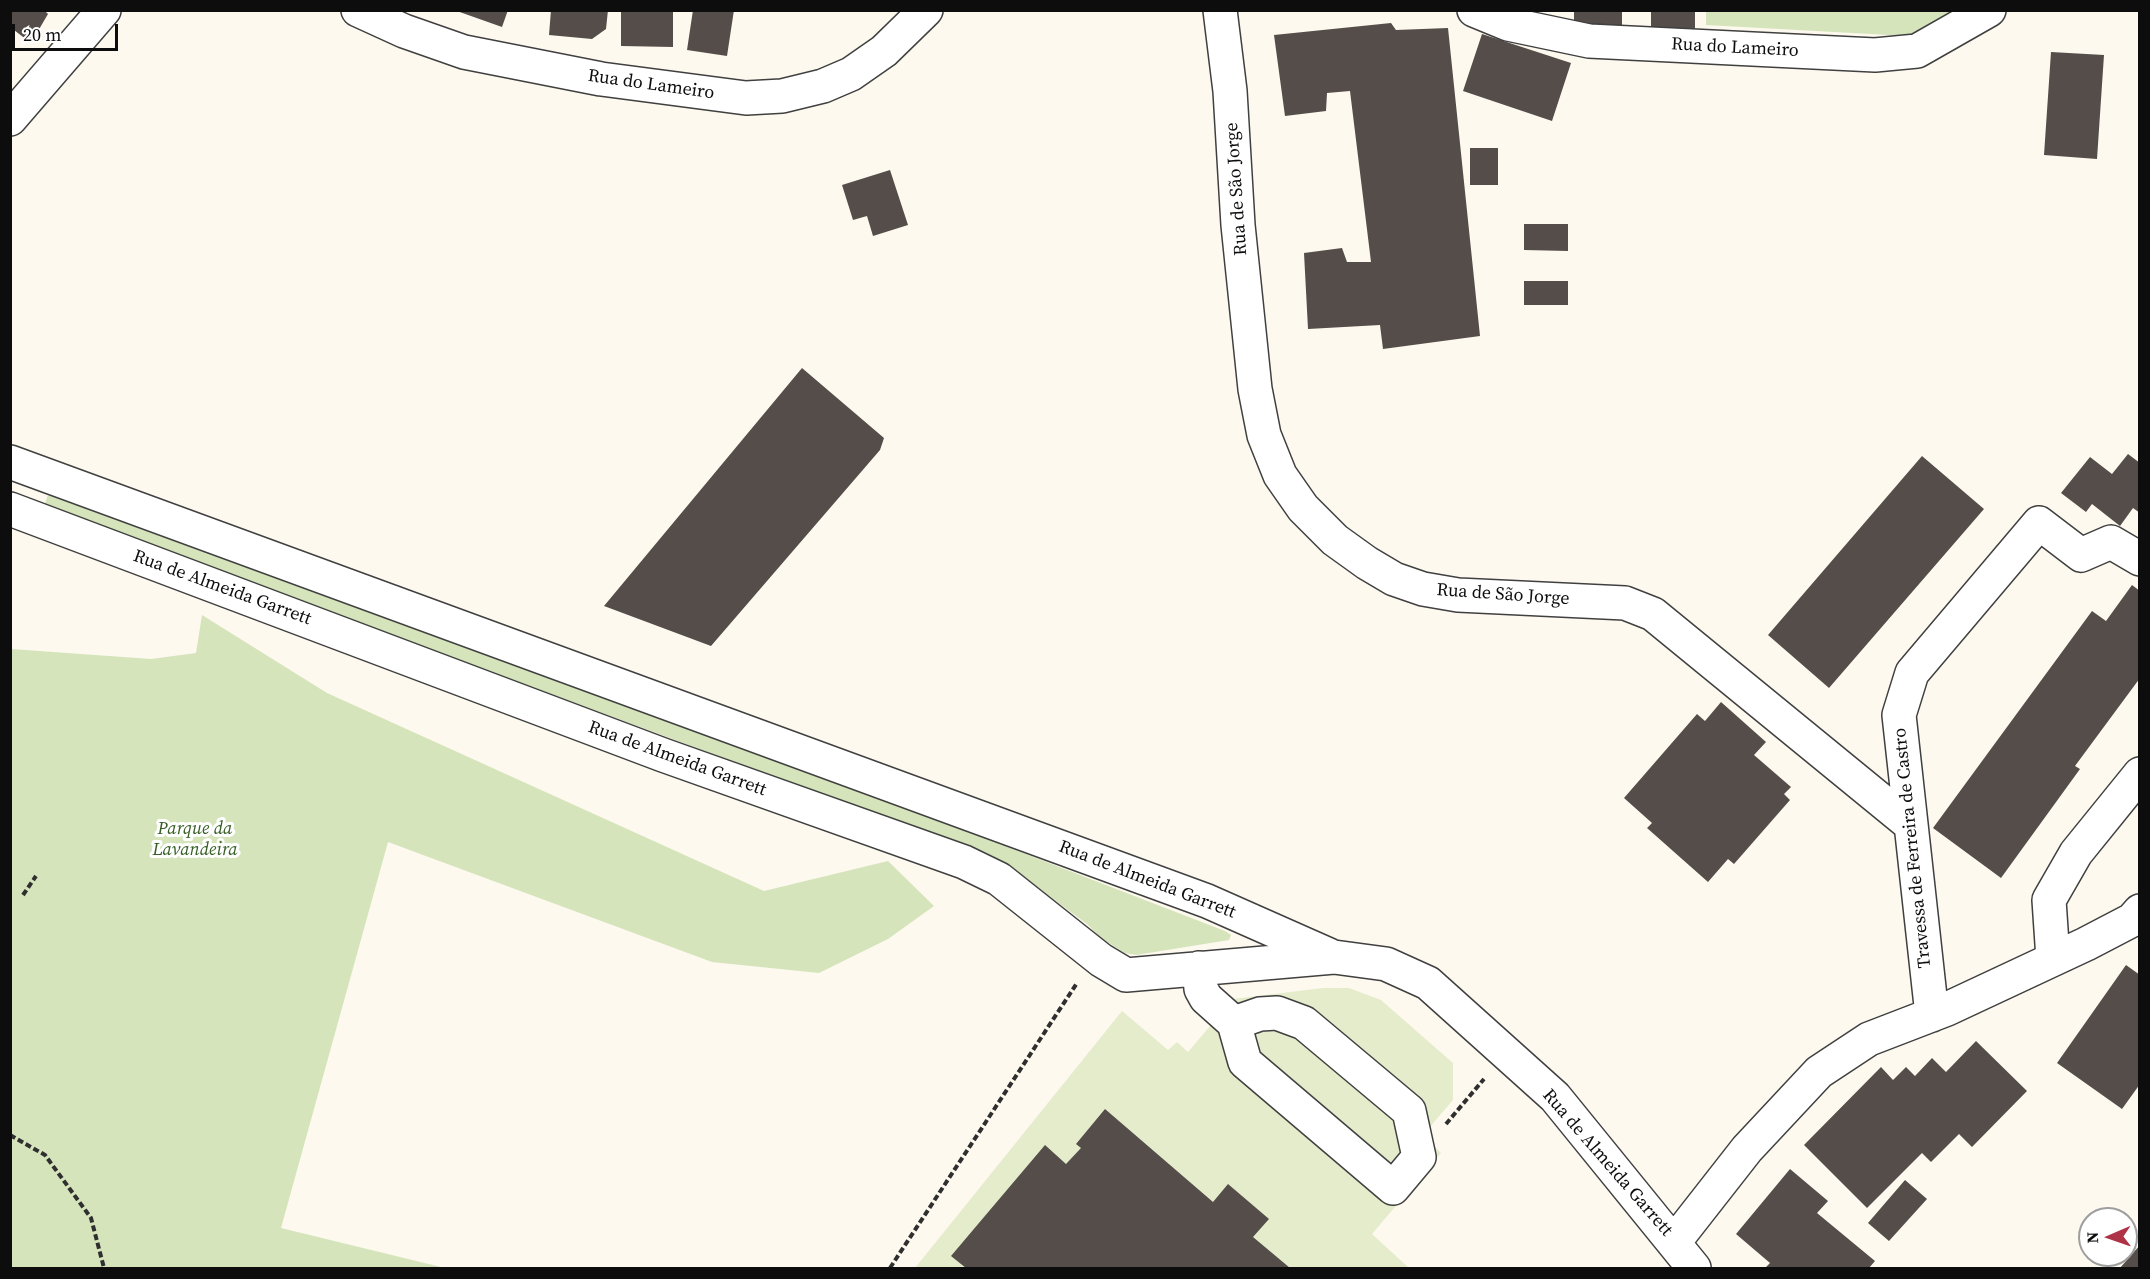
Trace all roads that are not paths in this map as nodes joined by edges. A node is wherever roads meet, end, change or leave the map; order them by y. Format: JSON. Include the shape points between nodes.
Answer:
{"nodes":[{"id":1,"x":104,"y":10,"type":"edge"},
{"id":2,"x":358,"y":10,"type":"edge"},
{"id":3,"x":926,"y":10,"type":"edge"},
{"id":4,"x":1220,"y":10,"type":"edge"},
{"id":5,"x":1474,"y":10,"type":"edge"},
{"id":6,"x":1989,"y":10,"type":"edge"},
{"id":7,"x":10,"y":118,"type":"edge"},
{"id":8,"x":10,"y":462,"type":"edge"},
{"id":9,"x":10,"y":509,"type":"edge"},
{"id":10,"x":2139,"y":559,"type":"edge"},
{"id":11,"x":2139,"y":774,"type":"edge"},
{"id":12,"x":1911,"y":825,"type":"junction"},
{"id":13,"x":2139,"y":911,"type":"edge"},
{"id":14,"x":1334,"y":957,"type":"junction"},
{"id":15,"x":2053,"y":959,"type":"junction"},
{"id":16,"x":1199,"y":968,"type":"junction"},
{"id":17,"x":1932,"y":1015,"type":"junction"},
{"id":18,"x":1234,"y":1023,"type":"junction"},
{"id":19,"x":1675,"y":1242,"type":"junction"},
{"id":20,"x":1694,"y":1269,"type":"edge"}],
"edges":[{"from":1,"to":7,"type":"street"},
{"from":2,"to":3,"type":"street","name":"Rua do Lameiro","via":[[404,31],[475,55],[601,79],[746,98],[782,96],[851,74],[885,51]]},
{"from":4,"to":12,"type":"street","name":"Rua de São Jorge","via":[[1255,389],[1264,435],[1280,475],[1303,508],[1335,540],[1367,563],[1394,579],[1423,589],[1624,603],[1653,614]]},
{"from":5,"to":6,"type":"street","name":"Rua do Lameiro","via":[[1508,24],[1589,41],[1875,55],[1917,51]]},
{"from":8,"to":14,"type":"street","name":"Rua de Almeida Garrett","via":[[1207,901]]},
{"from":9,"to":16,"type":"street","name":"Rua de Almeida Garrett","via":[[663,755],[964,862],[999,879],[1101,960],[1126,975]]},
{"from":10,"to":12,"type":"street","name":"Travessa de Ferreira de Castro","via":[[2111,542],[2081,555],[2039,523],[1912,673],[1899,715]]},
{"from":11,"to":15,"type":"street","via":[[2076,853],[2049,900]]},
{"from":12,"to":17,"type":"street","name":"Travessa de Ferreira de Castro"},
{"from":13,"to":15,"type":"street","via":[[2132,920]]},
{"from":14,"to":16,"type":"street","name":"Rua de Almeida Garrett"},
{"from":14,"to":19,"type":"street","name":"Rua de Almeida Garrett","via":[[1386,964],[1428,983],[1555,1097]]},
{"from":15,"to":17,"type":"street"},
{"from":16,"to":18,"type":"street","via":[[1206,998]]},
{"from":17,"to":19,"type":"street","via":[[1869,1039],[1820,1072],[1747,1149]]},
{"from":18,"to":18,"type":"street","via":[[1277,1013],[1304,1023],[1408,1111],[1419,1157],[1393,1188],[1245,1062]]},
{"from":19,"to":20,"type":"street","name":"Rua de Almeida Garrett"}]}
